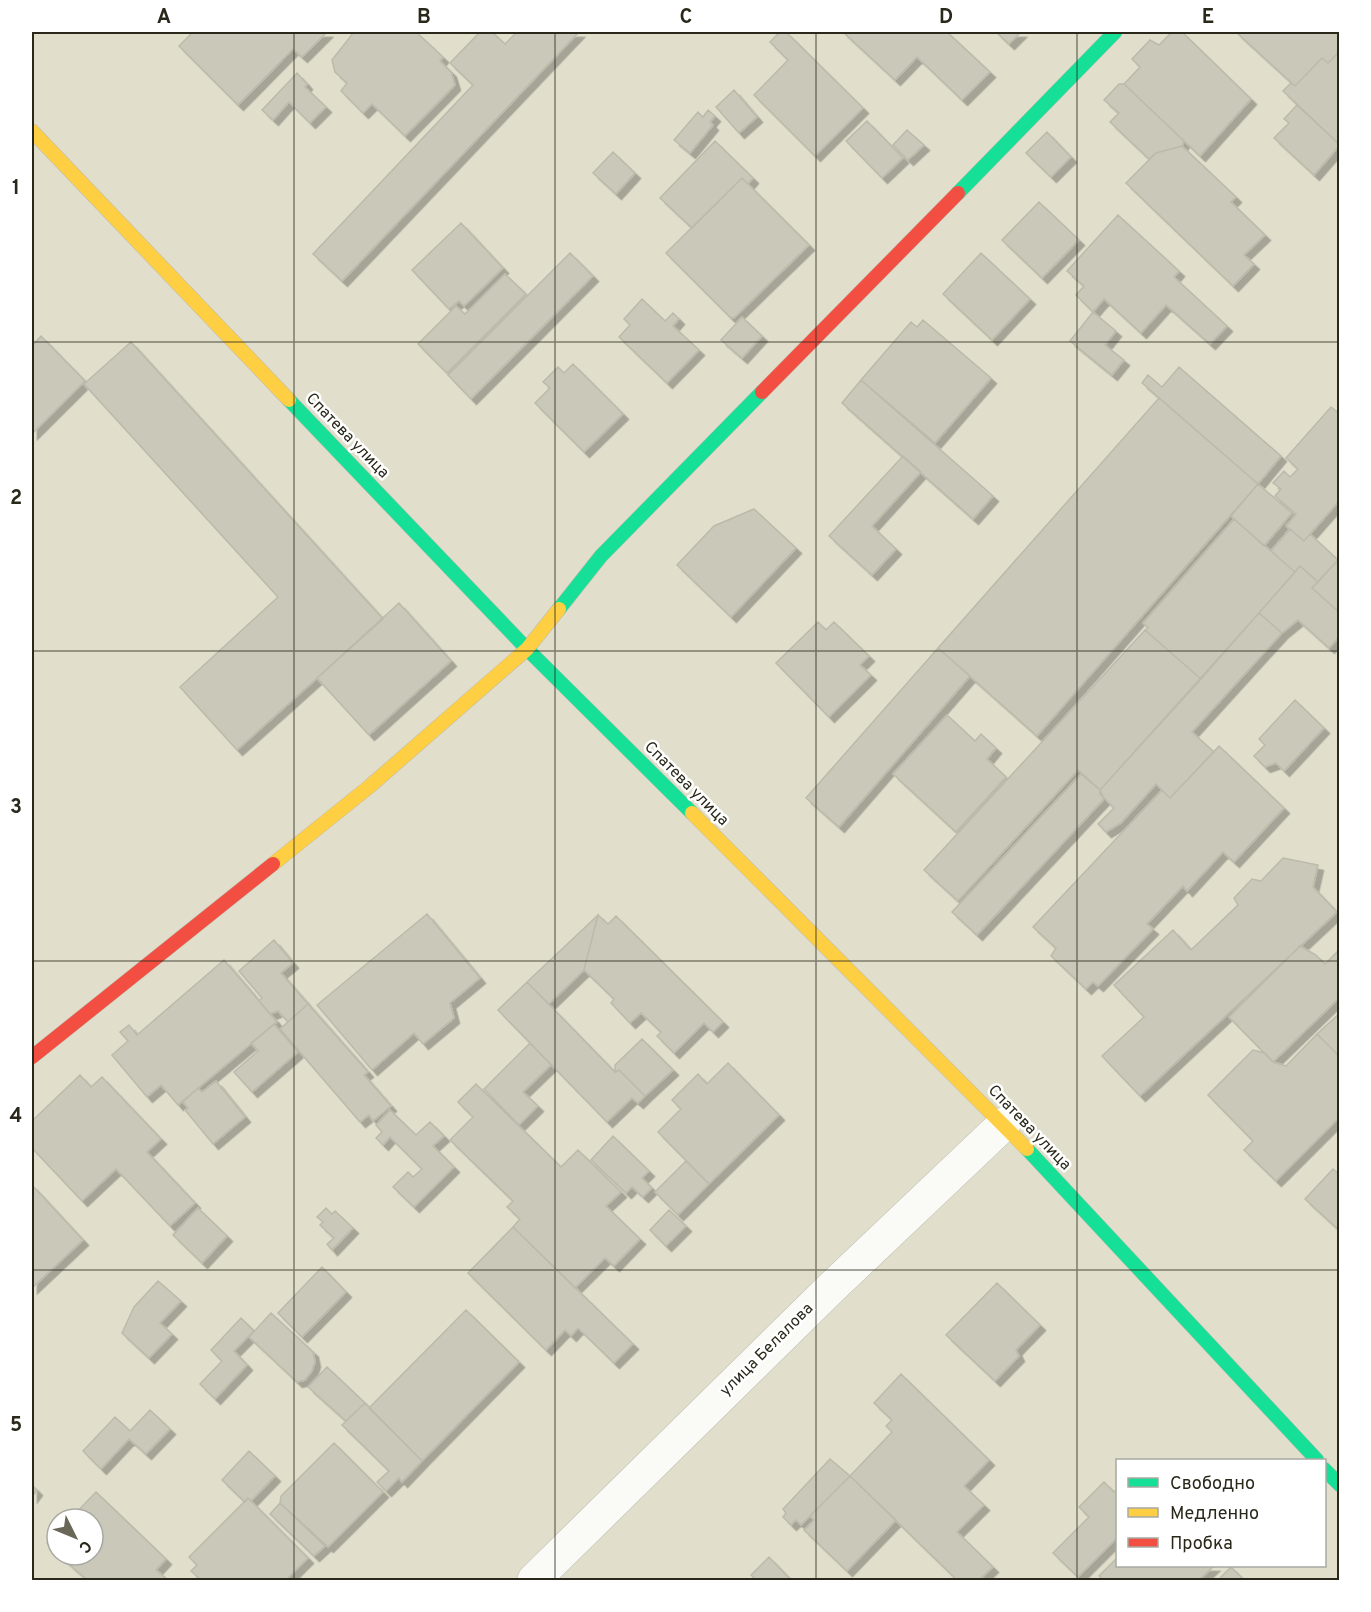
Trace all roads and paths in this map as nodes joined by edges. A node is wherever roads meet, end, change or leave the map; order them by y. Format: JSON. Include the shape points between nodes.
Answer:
{"nodes":[{"id":1,"x":1115,"y":32,"type":"edge"},
{"id":2,"x":32,"y":130,"type":"edge"},
{"id":3,"x":527,"y":649,"type":"junction"},
{"id":4,"x":32,"y":1057,"type":"edge"},
{"id":5,"x":1004,"y":1124,"type":"junction"},
{"id":6,"x":1315,"y":1459,"type":"edge"},
{"id":7,"x":1326,"y":1471,"type":"edge"},
{"id":8,"x":1340,"y":1485,"type":"edge"},
{"id":9,"x":534,"y":1581,"type":"edge"}],
"edges":[{"from":1,"to":3,"type":"street","via":[[601,556]]},
{"from":2,"to":3,"type":"street","name":"Спатева улица"},
{"from":3,"to":4,"type":"street","via":[[370,786]]},
{"from":3,"to":5,"type":"street","name":"Спатева улица"},
{"from":5,"to":6,"type":"street","name":"Спатева улица"},
{"from":5,"to":9,"type":"street","name":"улица Белалова","via":[[830,1288]]},
{"from":7,"to":8,"type":"street"}]}
